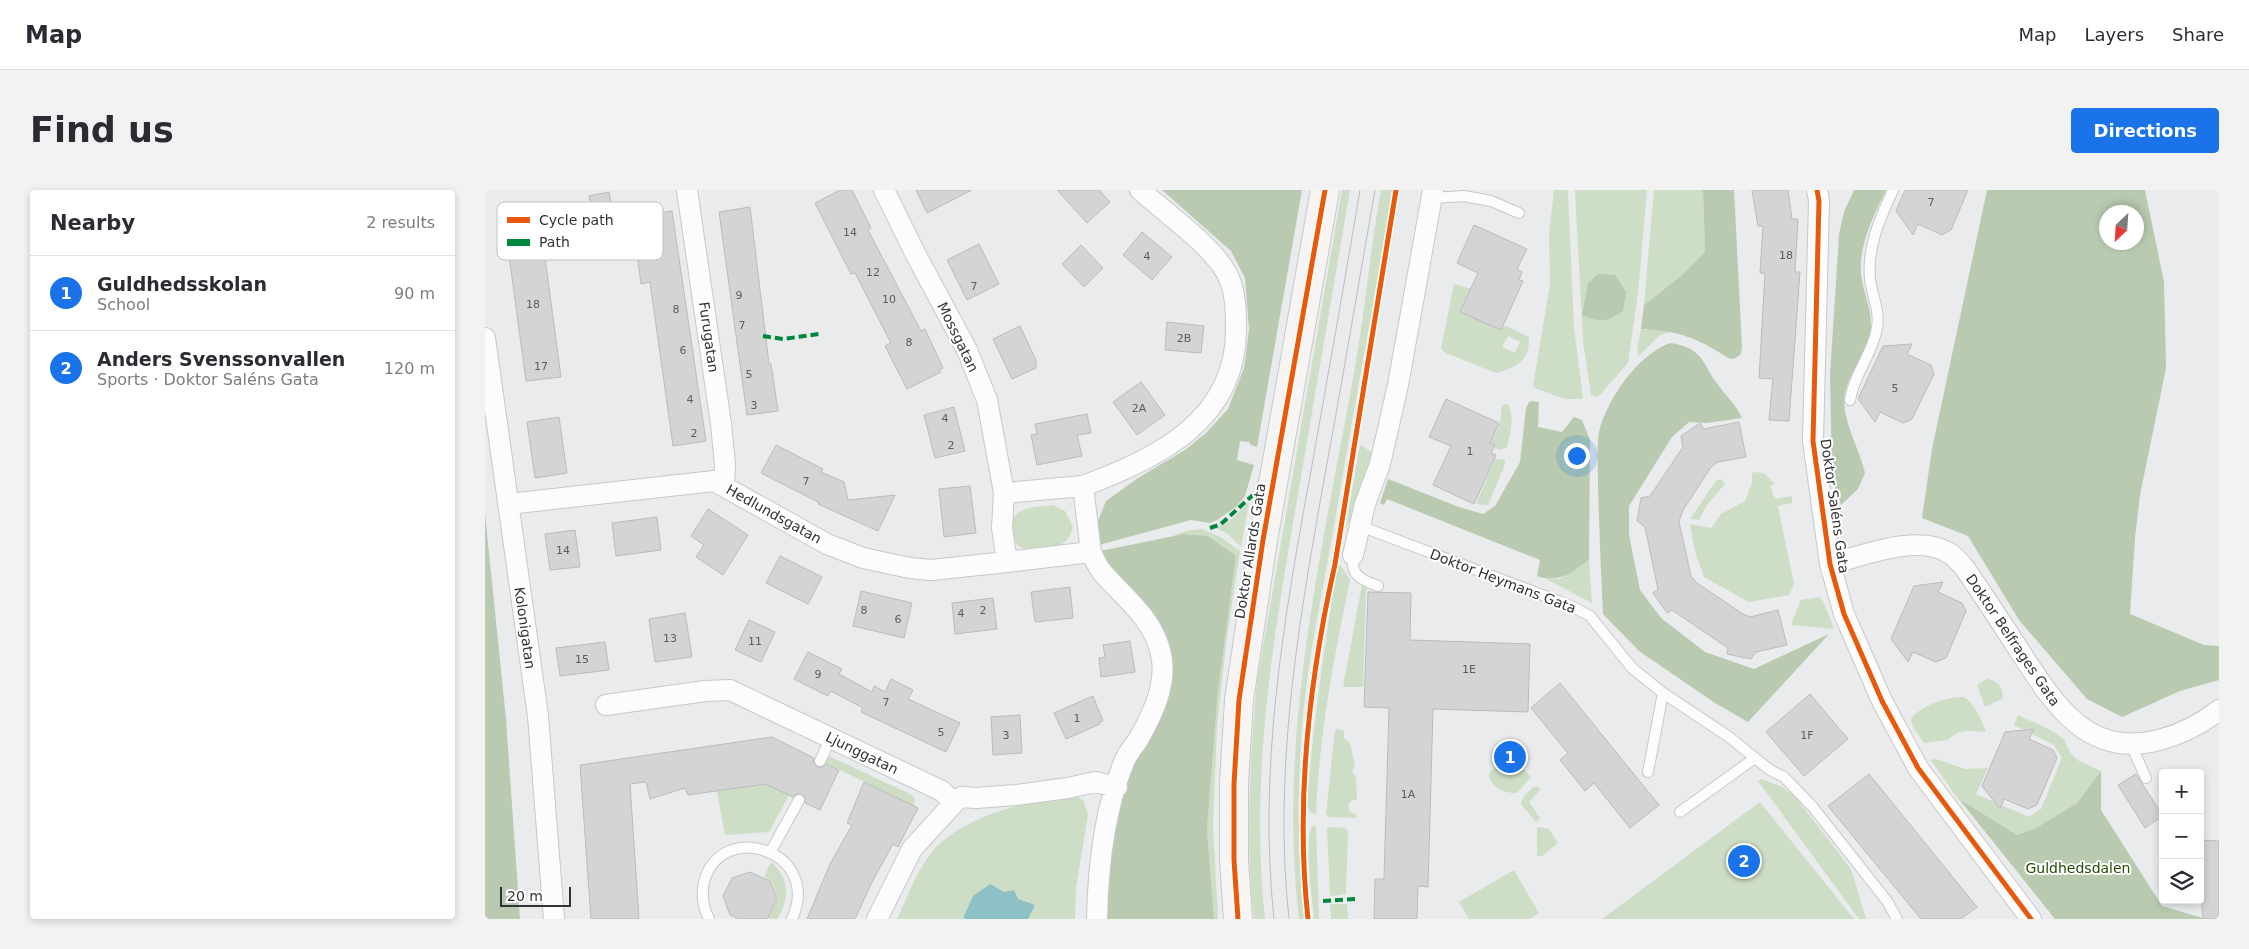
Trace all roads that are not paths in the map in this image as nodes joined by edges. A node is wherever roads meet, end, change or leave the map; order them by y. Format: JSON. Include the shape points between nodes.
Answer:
{"nodes":[{"id":1,"x":687,"y":190,"type":"edge"},
{"id":2,"x":883,"y":190,"type":"edge"},
{"id":3,"x":1140,"y":190,"type":"edge"},
{"id":4,"x":1325,"y":190,"type":"edge"},
{"id":5,"x":1817,"y":190,"type":"edge"},
{"id":6,"x":1893,"y":190,"type":"edge"},
{"id":7,"x":1433,"y":194,"type":"edge"},
{"id":8,"x":1519,"y":214,"type":"dead end"},
{"id":9,"x":485,"y":338,"type":"edge"},
{"id":10,"x":1851,"y":400,"type":"dead end"},
{"id":11,"x":724,"y":486,"type":"junction"},
{"id":12,"x":1083,"y":486,"type":"junction"},
{"id":13,"x":1004,"y":493,"type":"junction"},
{"id":14,"x":508,"y":504,"type":"junction"},
{"id":15,"x":1360,"y":526,"type":"junction"},
{"id":16,"x":1091,"y":552,"type":"junction"},
{"id":17,"x":1353,"y":555,"type":"joint"},
{"id":18,"x":1007,"y":562,"type":"junction"},
{"id":19,"x":1830,"y":564,"type":"junction"},
{"id":20,"x":1378,"y":586,"type":"dead end"},
{"id":21,"x":1663,"y":693,"type":"junction"},
{"id":22,"x":606,"y":705,"type":"dead end"},
{"id":23,"x":2219,"y":710,"type":"edge"},
{"id":24,"x":831,"y":738,"type":"junction"},
{"id":25,"x":2131,"y":745,"type":"junction"},
{"id":26,"x":1755,"y":758,"type":"junction"},
{"id":27,"x":820,"y":761,"type":"dead end"},
{"id":28,"x":1648,"y":772,"type":"dead end"},
{"id":29,"x":2146,"y":778,"type":"dead end"},
{"id":30,"x":1117,"y":787,"type":"junction"},
{"id":31,"x":799,"y":800,"type":"dead end"},
{"id":32,"x":954,"y":803,"type":"junction"},
{"id":33,"x":1680,"y":812,"type":"dead end"},
{"id":34,"x":771,"y":852,"type":"junction"},
{"id":35,"x":554,"y":919,"type":"edge"},
{"id":36,"x":709,"y":919,"type":"edge"},
{"id":37,"x":792,"y":919,"type":"edge"},
{"id":38,"x":877,"y":919,"type":"edge"},
{"id":39,"x":1097,"y":919,"type":"edge"},
{"id":40,"x":1238,"y":919,"type":"edge"},
{"id":41,"x":1897,"y":919,"type":"edge"},
{"id":42,"x":2031,"y":919,"type":"edge"}],
"edges":[{"from":1,"to":11,"type":"street","name":"Furugatan","via":[[720,414]]},
{"from":2,"to":13,"type":"street","name":"Mossgatan","via":[[967,350],[987,400]]},
{"from":3,"to":12,"type":"street","via":[[1201,244],[1227,274],[1236,313],[1234,355],[1226,381],[1211,408],[1177,440],[1125,470]]},
{"from":4,"to":40,"type":"street","name":"Doktor Allards Gata","via":[[1266,520],[1239,700],[1234,784]]},
{"from":5,"to":19,"type":"street","name":"Doktor Saléns Gata","via":[[1813,442]]},
{"from":6,"to":10,"type":"lane","via":[[1869,254],[1878,311],[1877,330],[1852,388]]},
{"from":7,"to":8,"type":"lane","via":[[1491,201]]},
{"from":7,"to":15,"type":"street","via":[[1398,385],[1380,464]]},
{"from":9,"to":14,"type":"street","name":"Kolonigatan"},
{"from":11,"to":14,"type":"street","name":"Hedlundsgatan","via":[[706,481]]},
{"from":11,"to":18,"type":"street","name":"Hedlundsgatan","via":[[820,540],[863,558],[931,570]]},
{"from":12,"to":13,"type":"street"},
{"from":12,"to":16,"type":"street"},
{"from":13,"to":18,"type":"street","name":"Mossgatan","via":[[1002,528]]},
{"from":14,"to":35,"type":"street","name":"Kolonigatan","via":[[538,716]]},
{"from":15,"to":17,"type":"street"},
{"from":15,"to":21,"type":"lane","name":"Doktor Heymans Gata","via":[[1590,616],[1633,668]]},
{"from":16,"to":18,"type":"street","name":"Hedlundsgatan"},
{"from":16,"to":30,"type":"street","via":[[1101,571],[1144,617],[1161,651],[1162,670],[1153,713],[1124,761]]},
{"from":17,"to":20,"type":"lane","via":[[1351,565],[1356,575]]},
{"from":19,"to":25,"type":"street","name":"Doktor Belfrages Gata","via":[[1914,544],[1948,552],[1964,568],[2050,697],[2065,713],[2097,736]]},
{"from":19,"to":42,"type":"street","name":"Doktor Saléns Gata","via":[[1854,639],[1881,701],[1918,768]]},
{"from":21,"to":26,"type":"lane","name":"Doktor Heymans Gata"},
{"from":21,"to":28,"type":"lane"},
{"from":22,"to":24,"type":"street","name":"Ljunggatan","via":[[730,690]]},
{"from":23,"to":25,"type":"street","name":"Doktor Belfrages Gata","via":[[2181,733]]},
{"from":24,"to":27,"type":"lane"},
{"from":24,"to":32,"type":"street","name":"Ljunggatan","via":[[942,791]]},
{"from":25,"to":29,"type":"lane"},
{"from":26,"to":33,"type":"lane"},
{"from":26,"to":41,"type":"lane","name":"Doktor Heymans Gata","via":[[1784,777],[1813,806],[1887,901]]},
{"from":30,"to":32,"type":"street","via":[[1095,782],[1016,794],[961,797]]},
{"from":30,"to":39,"type":"street","via":[[1098,879]]},
{"from":31,"to":34,"type":"lane"},
{"from":32,"to":38,"type":"street","via":[[912,850]]},
{"from":34,"to":36,"type":"lane","via":[[742,848],[732,850],[716,862],[709,870],[703,888],[704,908]]},
{"from":34,"to":37,"type":"lane","via":[[787,864],[797,882],[798,902]]}]}
